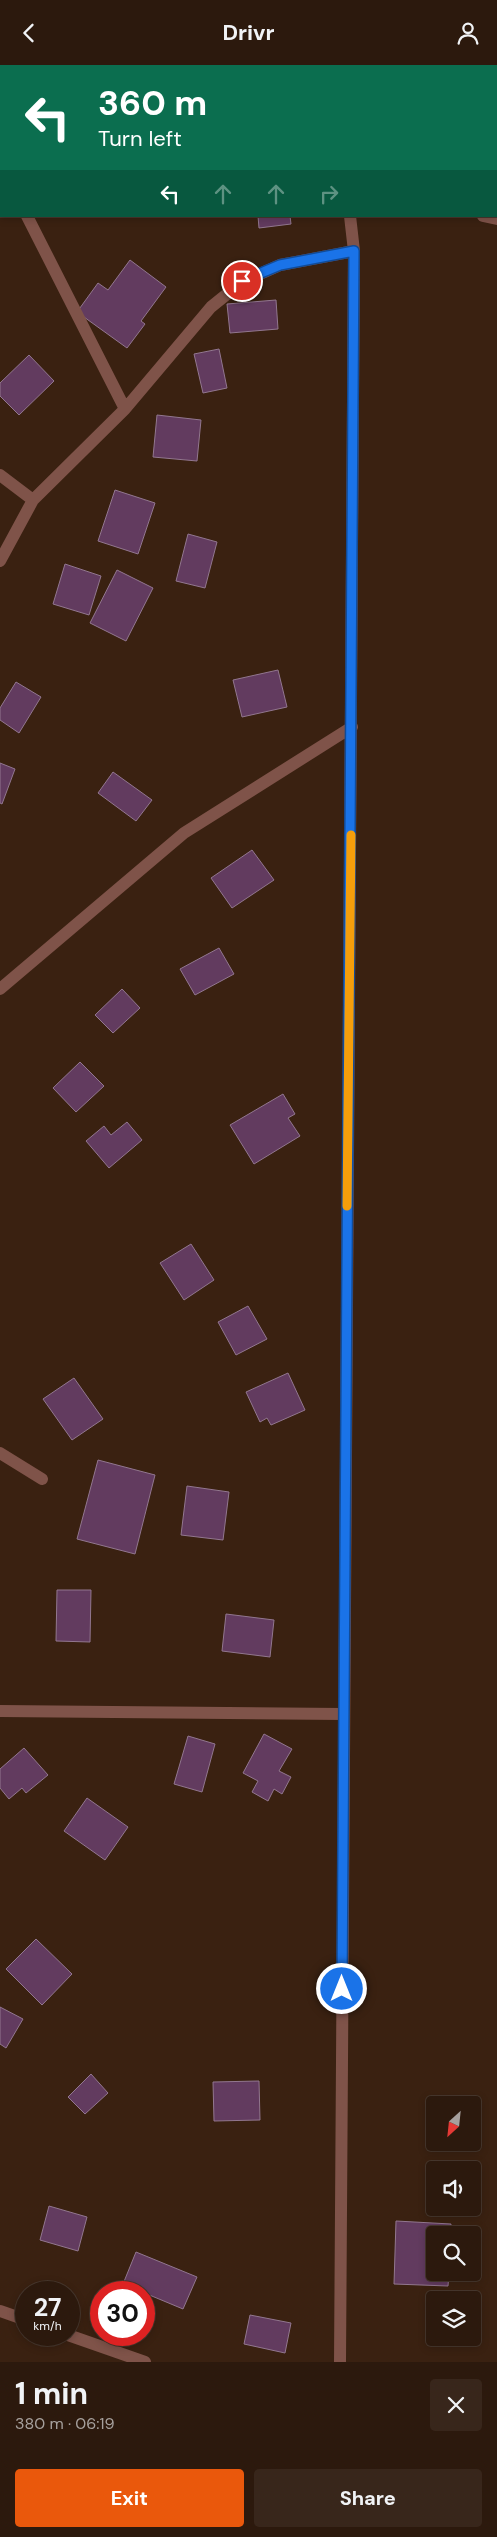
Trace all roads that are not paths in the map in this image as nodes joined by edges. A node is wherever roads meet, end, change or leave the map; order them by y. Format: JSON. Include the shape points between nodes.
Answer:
{"nodes":[{"id":1,"x":28,"y":217,"type":"edge"},
{"id":2,"x":350,"y":217,"type":"edge"},
{"id":3,"x":354,"y":251,"type":"junction"},
{"id":4,"x":125,"y":409,"type":"junction"},
{"id":5,"x":0,"y":475,"type":"edge"},
{"id":6,"x":32,"y":500,"type":"junction"},
{"id":7,"x":0,"y":561,"type":"edge"},
{"id":8,"x":352,"y":727,"type":"junction"},
{"id":9,"x":0,"y":989,"type":"edge"},
{"id":10,"x":0,"y":1453,"type":"edge"},
{"id":11,"x":42,"y":1479,"type":"dead end"},
{"id":12,"x":0,"y":1711,"type":"edge"},
{"id":13,"x":343,"y":1714,"type":"junction"},
{"id":14,"x":0,"y":2311,"type":"edge"},
{"id":15,"x":15,"y":2316,"type":"edge"},
{"id":16,"x":80,"y":2339,"type":"edge"},
{"id":17,"x":145,"y":2362,"type":"edge"},
{"id":18,"x":340,"y":2362,"type":"edge"}],
"edges":[{"from":1,"to":4,"type":"street"},
{"from":2,"to":3,"type":"street"},
{"from":3,"to":4,"type":"street","via":[[280,265],[242,281],[210,307]]},
{"from":3,"to":8,"type":"street"},
{"from":4,"to":6,"type":"street"},
{"from":5,"to":6,"type":"street"},
{"from":6,"to":7,"type":"street"},
{"from":8,"to":9,"type":"street","via":[[184,833]]},
{"from":8,"to":13,"type":"street"},
{"from":10,"to":11,"type":"street"},
{"from":12,"to":13,"type":"street"},
{"from":13,"to":18,"type":"street"},
{"from":14,"to":15,"type":"street"},
{"from":16,"to":17,"type":"street"}]}
